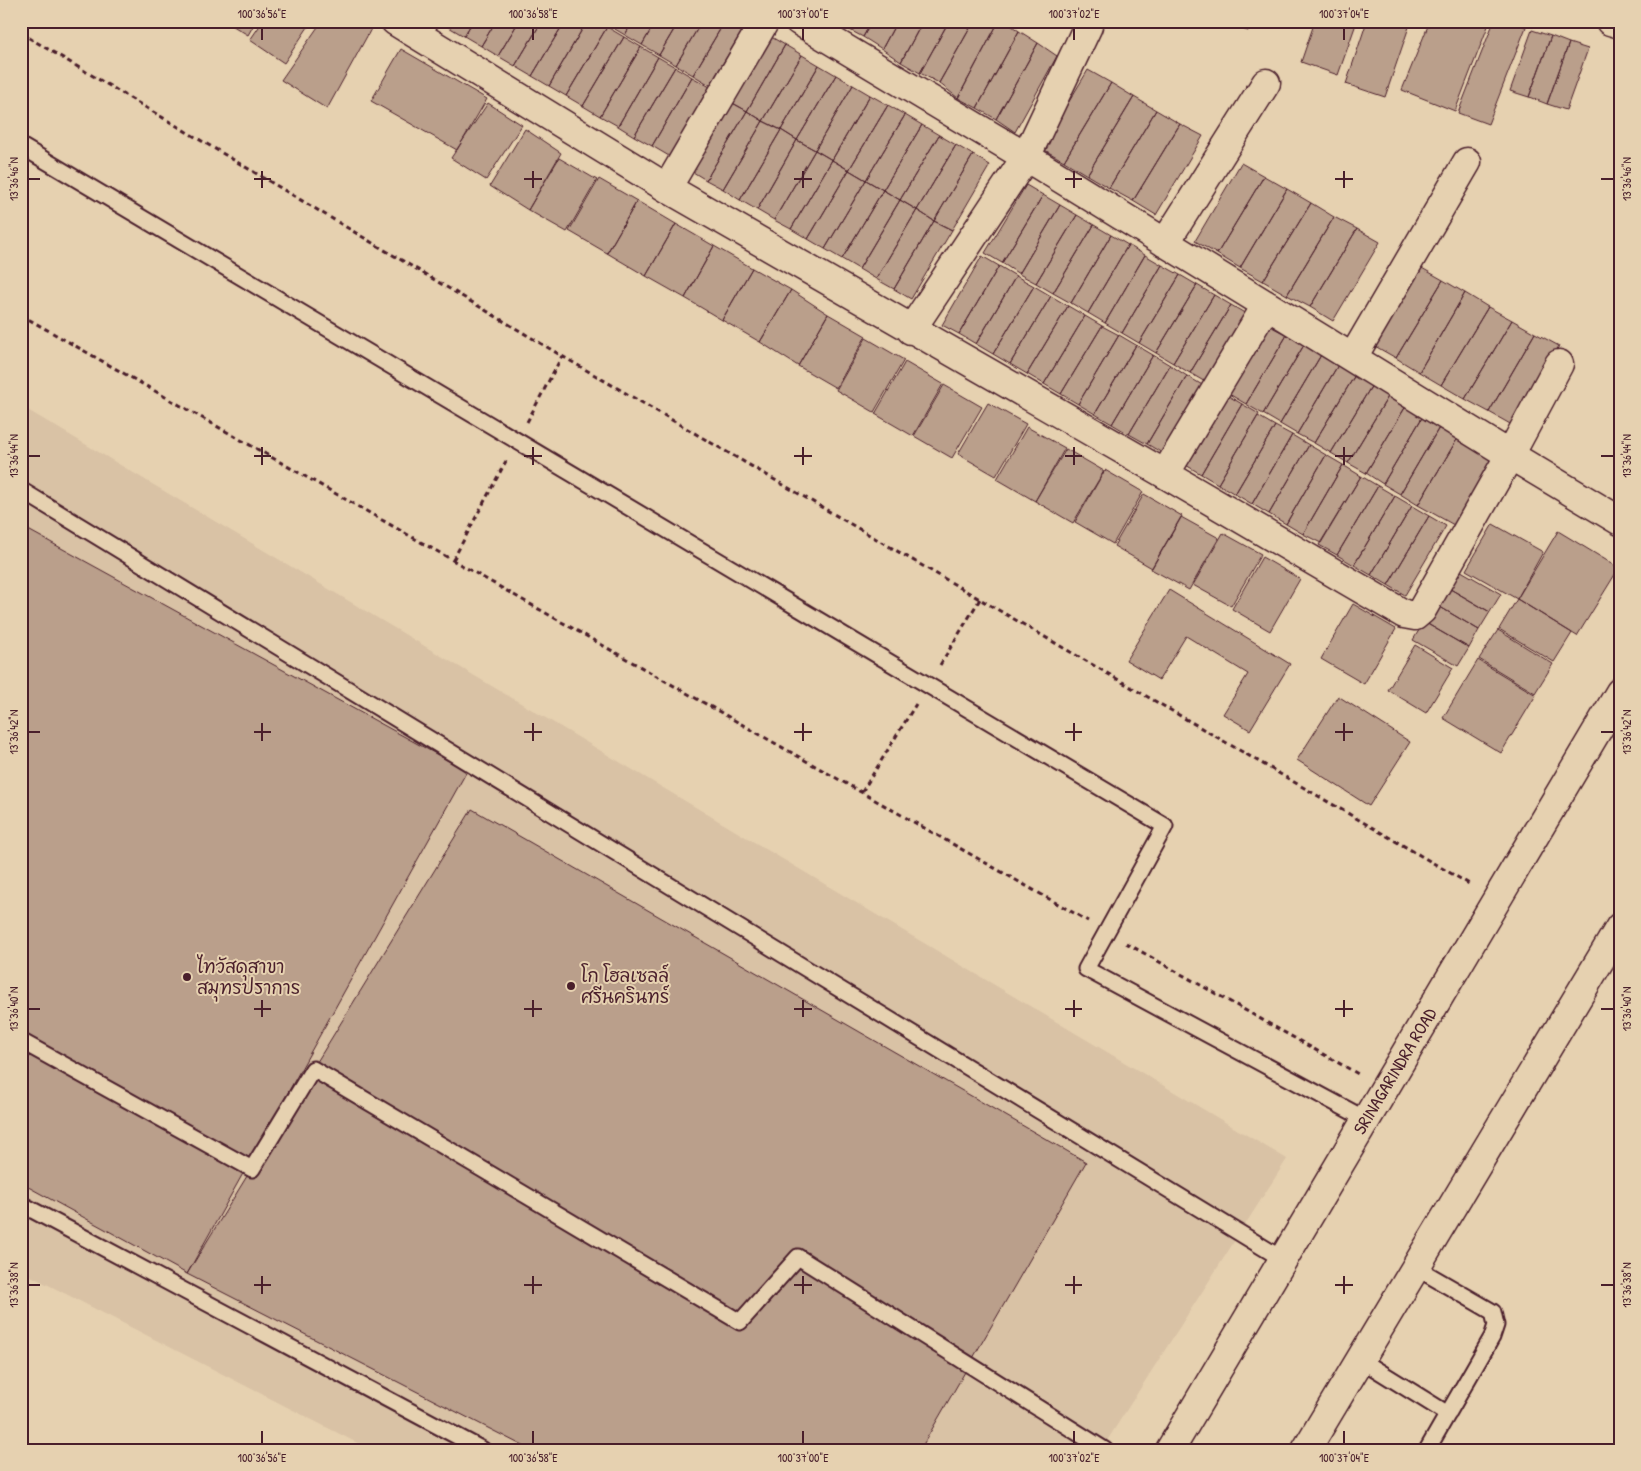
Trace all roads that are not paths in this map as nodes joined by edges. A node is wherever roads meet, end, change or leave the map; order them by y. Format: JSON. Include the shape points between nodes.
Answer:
{"nodes":[{"id":1,"x":766,"y":21,"type":"edge"},
{"id":2,"x":799,"y":21,"type":"edge"},
{"id":3,"x":1610,"y":21,"type":"edge"},
{"id":4,"x":1620,"y":24,"type":"edge"},
{"id":5,"x":412,"y":26,"type":"edge"},
{"id":6,"x":1088,"y":26,"type":"dead end"},
{"id":7,"x":1266,"y":83,"type":"dead end"},
{"id":8,"x":21,"y":146,"type":"edge"},
{"id":9,"x":1026,"y":157,"type":"junction"},
{"id":10,"x":1467,"y":162,"type":"dead end"},
{"id":11,"x":667,"y":188,"type":"junction"},
{"id":12,"x":1165,"y":243,"type":"junction"},
{"id":13,"x":1266,"y":306,"type":"junction"},
{"id":14,"x":911,"y":330,"type":"junction"},
{"id":15,"x":1353,"y":357,"type":"junction"},
{"id":16,"x":1559,"y":364,"type":"dead end"},
{"id":17,"x":1510,"y":455,"type":"junction"},
{"id":18,"x":1165,"y":474,"type":"junction"},
{"id":19,"x":21,"y":490,"type":"edge"},
{"id":20,"x":1620,"y":521,"type":"edge"},
{"id":21,"x":1620,"y":692,"type":"edge"},
{"id":22,"x":1620,"y":927,"type":"edge"},
{"id":23,"x":21,"y":1041,"type":"edge"},
{"id":24,"x":1367,"y":1120,"type":"junction"},
{"id":25,"x":21,"y":1204,"type":"edge"},
{"id":26,"x":1284,"y":1260,"type":"junction"},
{"id":27,"x":1415,"y":1268,"type":"junction"},
{"id":28,"x":1361,"y":1360,"type":"junction"},
{"id":29,"x":1448,"y":1414,"type":"junction"},
{"id":30,"x":483,"y":1450,"type":"edge"},
{"id":31,"x":1105,"y":1450,"type":"edge"},
{"id":32,"x":1170,"y":1450,"type":"edge"},
{"id":33,"x":1306,"y":1450,"type":"edge"},
{"id":34,"x":1427,"y":1450,"type":"edge"}],
"edges":[{"from":1,"to":11,"type":"street"},
{"from":2,"to":9,"type":"street"},
{"from":3,"to":4,"type":"street"},
{"from":5,"to":11,"type":"street"},
{"from":6,"to":9,"type":"street"},
{"from":7,"to":12,"type":"street"},
{"from":8,"to":24,"type":"lane","via":[[1165,826],[1086,969]]},
{"from":9,"to":12,"type":"street"},
{"from":9,"to":14,"type":"street"},
{"from":10,"to":15,"type":"street"},
{"from":11,"to":14,"type":"street"},
{"from":12,"to":13,"type":"street"},
{"from":13,"to":15,"type":"street"},
{"from":13,"to":18,"type":"street"},
{"from":14,"to":18,"type":"street"},
{"from":15,"to":17,"type":"street"},
{"from":16,"to":17,"type":"street"},
{"from":17,"to":18,"type":"street","via":[[1422,610],[1415,616],[1404,614]]},
{"from":17,"to":20,"type":"street"},
{"from":19,"to":26,"type":"lane"},
{"from":21,"to":24,"type":"street","name":"SRINAGARINDRA ROAD"},
{"from":22,"to":27,"type":"street"},
{"from":23,"to":31,"type":"lane","via":[[252,1169],[313,1069],[740,1322],[798,1257]]},
{"from":24,"to":26,"type":"street","name":"SRINAGARINDRA ROAD"},
{"from":25,"to":30,"type":"lane"},
{"from":26,"to":32,"type":"street","name":"SRINAGARINDRA ROAD"},
{"from":27,"to":28,"type":"street"},
{"from":27,"to":29,"type":"lane","via":[[1493,1312],[1496,1325]]},
{"from":28,"to":29,"type":"lane"},
{"from":28,"to":33,"type":"street"},
{"from":29,"to":34,"type":"lane"}]}
